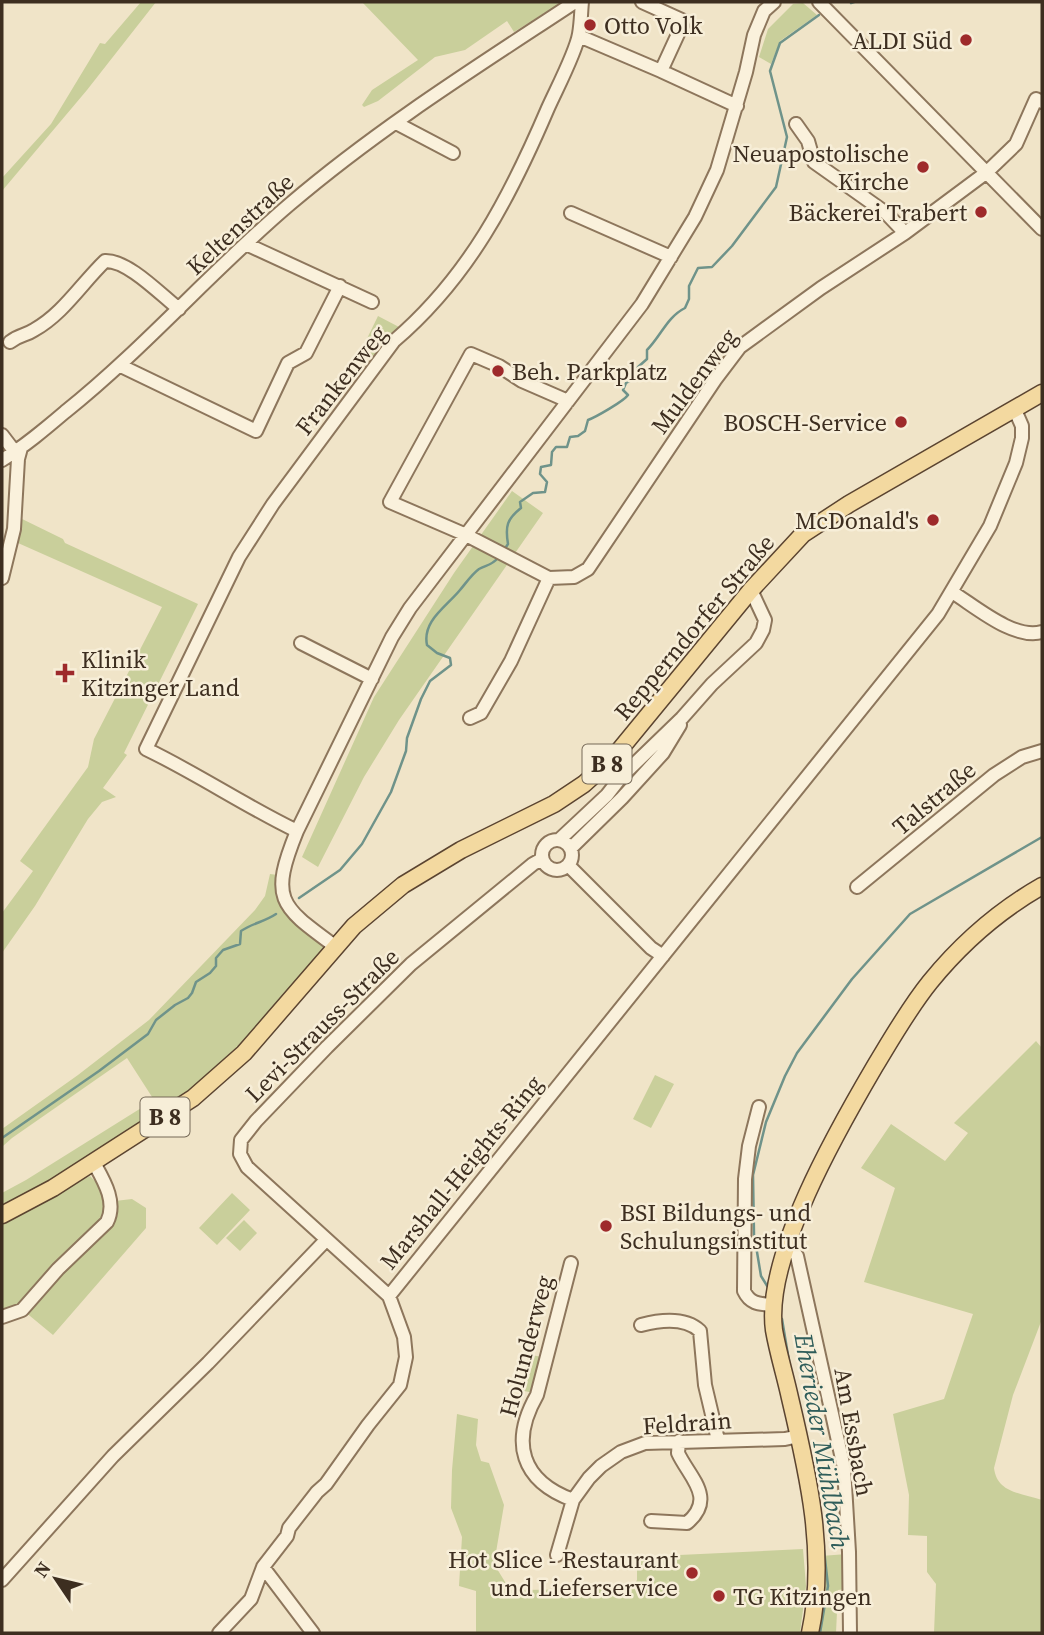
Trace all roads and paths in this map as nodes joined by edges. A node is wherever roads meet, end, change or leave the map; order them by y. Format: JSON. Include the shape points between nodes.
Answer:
{"nodes":[{"id":1,"x":575,"y":2,"type":"edge"},
{"id":2,"x":582,"y":2,"type":"edge"},
{"id":3,"x":642,"y":2,"type":"edge"},
{"id":4,"x":774,"y":2,"type":"edge"},
{"id":5,"x":819,"y":2,"type":"edge"},
{"id":6,"x":579,"y":36,"type":"junction"},
{"id":7,"x":661,"y":71,"type":"junction"},
{"id":8,"x":1039,"y":101,"type":"edge"},
{"id":9,"x":737,"y":106,"type":"junction"},
{"id":10,"x":396,"y":123,"type":"junction"},
{"id":11,"x":796,"y":124,"type":"dead end"},
{"id":12,"x":453,"y":153,"type":"dead end"},
{"id":13,"x":987,"y":172,"type":"junction"},
{"id":14,"x":571,"y":213,"type":"dead end"},
{"id":15,"x":1042,"y":229,"type":"edge"},
{"id":16,"x":905,"y":233,"type":"junction"},
{"id":17,"x":246,"y":244,"type":"junction"},
{"id":18,"x":671,"y":257,"type":"junction"},
{"id":19,"x":340,"y":286,"type":"junction"},
{"id":20,"x":372,"y":302,"type":"dead end"},
{"id":21,"x":180,"y":309,"type":"junction"},
{"id":22,"x":10,"y":342,"type":"dead end"},
{"id":23,"x":121,"y":366,"type":"junction"},
{"id":24,"x":1042,"y":393,"type":"edge"},
{"id":25,"x":568,"y":401,"type":"junction"},
{"id":26,"x":1015,"y":410,"type":"junction"},
{"id":27,"x":2,"y":435,"type":"edge"},
{"id":28,"x":18,"y":450,"type":"junction"},
{"id":29,"x":2,"y":460,"type":"edge"},
{"id":30,"x":464,"y":534,"type":"junction"},
{"id":31,"x":2,"y":578,"type":"edge"},
{"id":32,"x":549,"y":578,"type":"junction"},
{"id":33,"x":751,"y":590,"type":"junction"},
{"id":34,"x":953,"y":592,"type":"junction"},
{"id":35,"x":1042,"y":632,"type":"edge"},
{"id":36,"x":301,"y":643,"type":"dead end"},
{"id":37,"x":372,"y":678,"type":"junction"},
{"id":38,"x":470,"y":718,"type":"dead end"},
{"id":39,"x":682,"y":718,"type":"junction"},
{"id":40,"x":1042,"y":751,"type":"edge"},
{"id":41,"x":297,"y":831,"type":"junction"},
{"id":42,"x":559,"y":840,"type":"junction"},
{"id":43,"x":570,"y":848,"type":"junction"},
{"id":44,"x":542,"y":859,"type":"junction"},
{"id":45,"x":568,"y":865,"type":"junction"},
{"id":46,"x":1042,"y":886,"type":"edge"},
{"id":47,"x":858,"y":887,"type":"dead end"},
{"id":48,"x":336,"y":947,"type":"junction"},
{"id":49,"x":663,"y":956,"type":"junction"},
{"id":50,"x":760,"y":1108,"type":"dead end"},
{"id":51,"x":94,"y":1163,"type":"junction"},
{"id":52,"x":2,"y":1214,"type":"edge"},
{"id":53,"x":326,"y":1240,"type":"junction"},
{"id":54,"x":788,"y":1244,"type":"junction"},
{"id":55,"x":571,"y":1263,"type":"dead end"},
{"id":56,"x":389,"y":1296,"type":"junction"},
{"id":57,"x":773,"y":1305,"type":"junction"},
{"id":58,"x":2,"y":1317,"type":"edge"},
{"id":59,"x":641,"y":1325,"type":"dead end"},
{"id":60,"x":799,"y":1436,"type":"junction"},
{"id":61,"x":718,"y":1440,"type":"junction"},
{"id":62,"x":679,"y":1441,"type":"junction"},
{"id":63,"x":573,"y":1500,"type":"junction"},
{"id":64,"x":652,"y":1521,"type":"dead end"},
{"id":65,"x":557,"y":1555,"type":"dead end"},
{"id":66,"x":263,"y":1567,"type":"junction"},
{"id":67,"x":2,"y":1580,"type":"edge"},
{"id":68,"x":219,"y":1633,"type":"edge"},
{"id":69,"x":313,"y":1633,"type":"edge"},
{"id":70,"x":810,"y":1633,"type":"edge"},
{"id":71,"x":850,"y":1633,"type":"edge"}],
"edges":[{"from":1,"to":10,"type":"street","name":"Keltenstraße"},
{"from":2,"to":6,"type":"street","name":"Frankenweg"},
{"from":3,"to":7,"type":"street","via":[[684,22]]},
{"from":4,"to":9,"type":"street","via":[[764,11],[754,35]]},
{"from":5,"to":13,"type":"street"},
{"from":6,"to":7,"type":"street"},
{"from":6,"to":41,"type":"street","name":"Frankenweg","via":[[514,186],[490,227],[445,290],[387,350],[273,504],[231,572],[146,749]]},
{"from":7,"to":9,"type":"street"},
{"from":8,"to":13,"type":"street","name":"Muldenweg","via":[[1016,144]]},
{"from":9,"to":18,"type":"street","via":[[717,170]]},
{"from":10,"to":12,"type":"street"},
{"from":10,"to":17,"type":"street","name":"Keltenstraße"},
{"from":11,"to":16,"type":"street","via":[[808,141],[814,162],[886,213]]},
{"from":13,"to":15,"type":"street"},
{"from":13,"to":16,"type":"street","name":"Muldenweg"},
{"from":14,"to":18,"type":"street"},
{"from":16,"to":32,"type":"street","name":"Muldenweg","via":[[740,347],[588,569],[574,577]]},
{"from":17,"to":19,"type":"street","name":"Frankenweg"},
{"from":17,"to":21,"type":"street","name":"Keltenstraße"},
{"from":18,"to":25,"type":"street"},
{"from":19,"to":20,"type":"street","name":"Frankenweg"},
{"from":19,"to":23,"type":"street","name":"Frankenweg","via":[[306,353],[288,363],[256,431]]},
{"from":21,"to":22,"type":"street","via":[[126,266],[105,261],[33,332],[19,334]]},
{"from":21,"to":23,"type":"street","name":"Keltenstraße"},
{"from":23,"to":28,"type":"street","name":"Keltenstraße"},
{"from":24,"to":26,"type":"main road","name":"Repperndorfer Straße","number":"B 8"},
{"from":25,"to":30,"type":"street"},
{"from":25,"to":30,"type":"street","via":[[471,354],[390,502]]},
{"from":26,"to":33,"type":"main road","name":"Repperndorfer Straße","number":"B 8","via":[[822,520],[782,554]]},
{"from":26,"to":34,"type":"street","name":"Marshall-Heights-Ring","via":[[1022,426],[1016,463],[990,526]]},
{"from":27,"to":28,"type":"street"},
{"from":28,"to":29,"type":"street","name":"Keltenstraße"},
{"from":28,"to":31,"type":"street","via":[[14,529]]},
{"from":30,"to":32,"type":"street"},
{"from":30,"to":37,"type":"street","via":[[410,608]]},
{"from":32,"to":38,"type":"street","via":[[511,661],[481,713]]},
{"from":33,"to":39,"type":"street","name":"Levi-Strauss-Straße","via":[[765,620],[757,643]]},
{"from":33,"to":48,"type":"main road","name":"Repperndorfer Straße","number":"B 8","via":[[597,773],[554,804],[416,876]]},
{"from":34,"to":35,"type":"street","via":[[1017,631]]},
{"from":34,"to":49,"type":"street","name":"Marshall-Heights-Ring"},
{"from":36,"to":37,"type":"street"},
{"from":37,"to":41,"type":"street"},
{"from":39,"to":42,"type":"street","name":"Levi-Strauss-Straße"},
{"from":39,"to":43,"type":"street","name":"Levi-Strauss-Straße","via":[[663,753]]},
{"from":40,"to":47,"type":"street","name":"Talstraße","via":[[1022,757],[994,775]]},
{"from":41,"to":48,"type":"street","via":[[284,863],[285,903]]},
{"from":42,"to":43,"type":"street"},
{"from":42,"to":44,"type":"street","name":"Levi-Strauss-Straße","via":[[547,843]]},
{"from":43,"to":45,"type":"street"},
{"from":44,"to":45,"type":"street","via":[[551,869]]},
{"from":44,"to":53,"type":"street","name":"Levi-Strauss-Straße","via":[[411,964],[241,1140],[240,1154],[247,1167]]},
{"from":45,"to":49,"type":"street"},
{"from":46,"to":54,"type":"main road","via":[[984,926],[929,983],[848,1113]]},
{"from":48,"to":51,"type":"main road","name":"Repperndorfer Straße","number":"B 8","via":[[212,1083]]},
{"from":49,"to":56,"type":"street","name":"Marshall-Heights-Ring"},
{"from":50,"to":57,"type":"street","via":[[745,1180],[744,1291],[754,1303]]},
{"from":51,"to":52,"type":"main road","name":"Repperndorfer Straße","number":"B 8"},
{"from":51,"to":58,"type":"street","via":[[110,1199],[107,1222],[22,1310]]},
{"from":53,"to":56,"type":"street","name":"Levi-Strauss-Straße"},
{"from":53,"to":67,"type":"street","via":[[113,1456]]},
{"from":54,"to":57,"type":"main road"},
{"from":54,"to":71,"type":"street","name":"Am Essbach","via":[[797,1256],[844,1468]]},
{"from":55,"to":63,"type":"street","name":"Holunderweg","via":[[537,1395],[527,1411],[523,1443],[531,1472],[553,1493]]},
{"from":56,"to":66,"type":"street","name":"Marshall-Heights-Ring","via":[[404,1337],[406,1357],[400,1385]]},
{"from":57,"to":60,"type":"main road","via":[[774,1330]]},
{"from":59,"to":61,"type":"street","via":[[659,1320],[700,1331],[705,1385]]},
{"from":60,"to":61,"type":"street","name":"Feldrain"},
{"from":60,"to":70,"type":"main road","via":[[817,1563],[817,1601]]},
{"from":61,"to":62,"type":"street","name":"Feldrain"},
{"from":62,"to":63,"type":"street","name":"Feldrain","via":[[645,1443],[621,1452],[601,1466]]},
{"from":62,"to":64,"type":"street","via":[[678,1453],[697,1481],[698,1510],[687,1523]]},
{"from":63,"to":65,"type":"street","name":"Feldrain"},
{"from":66,"to":68,"type":"street","name":"Marshall-Heights-Ring","via":[[251,1599]]},
{"from":66,"to":69,"type":"street"}]}
